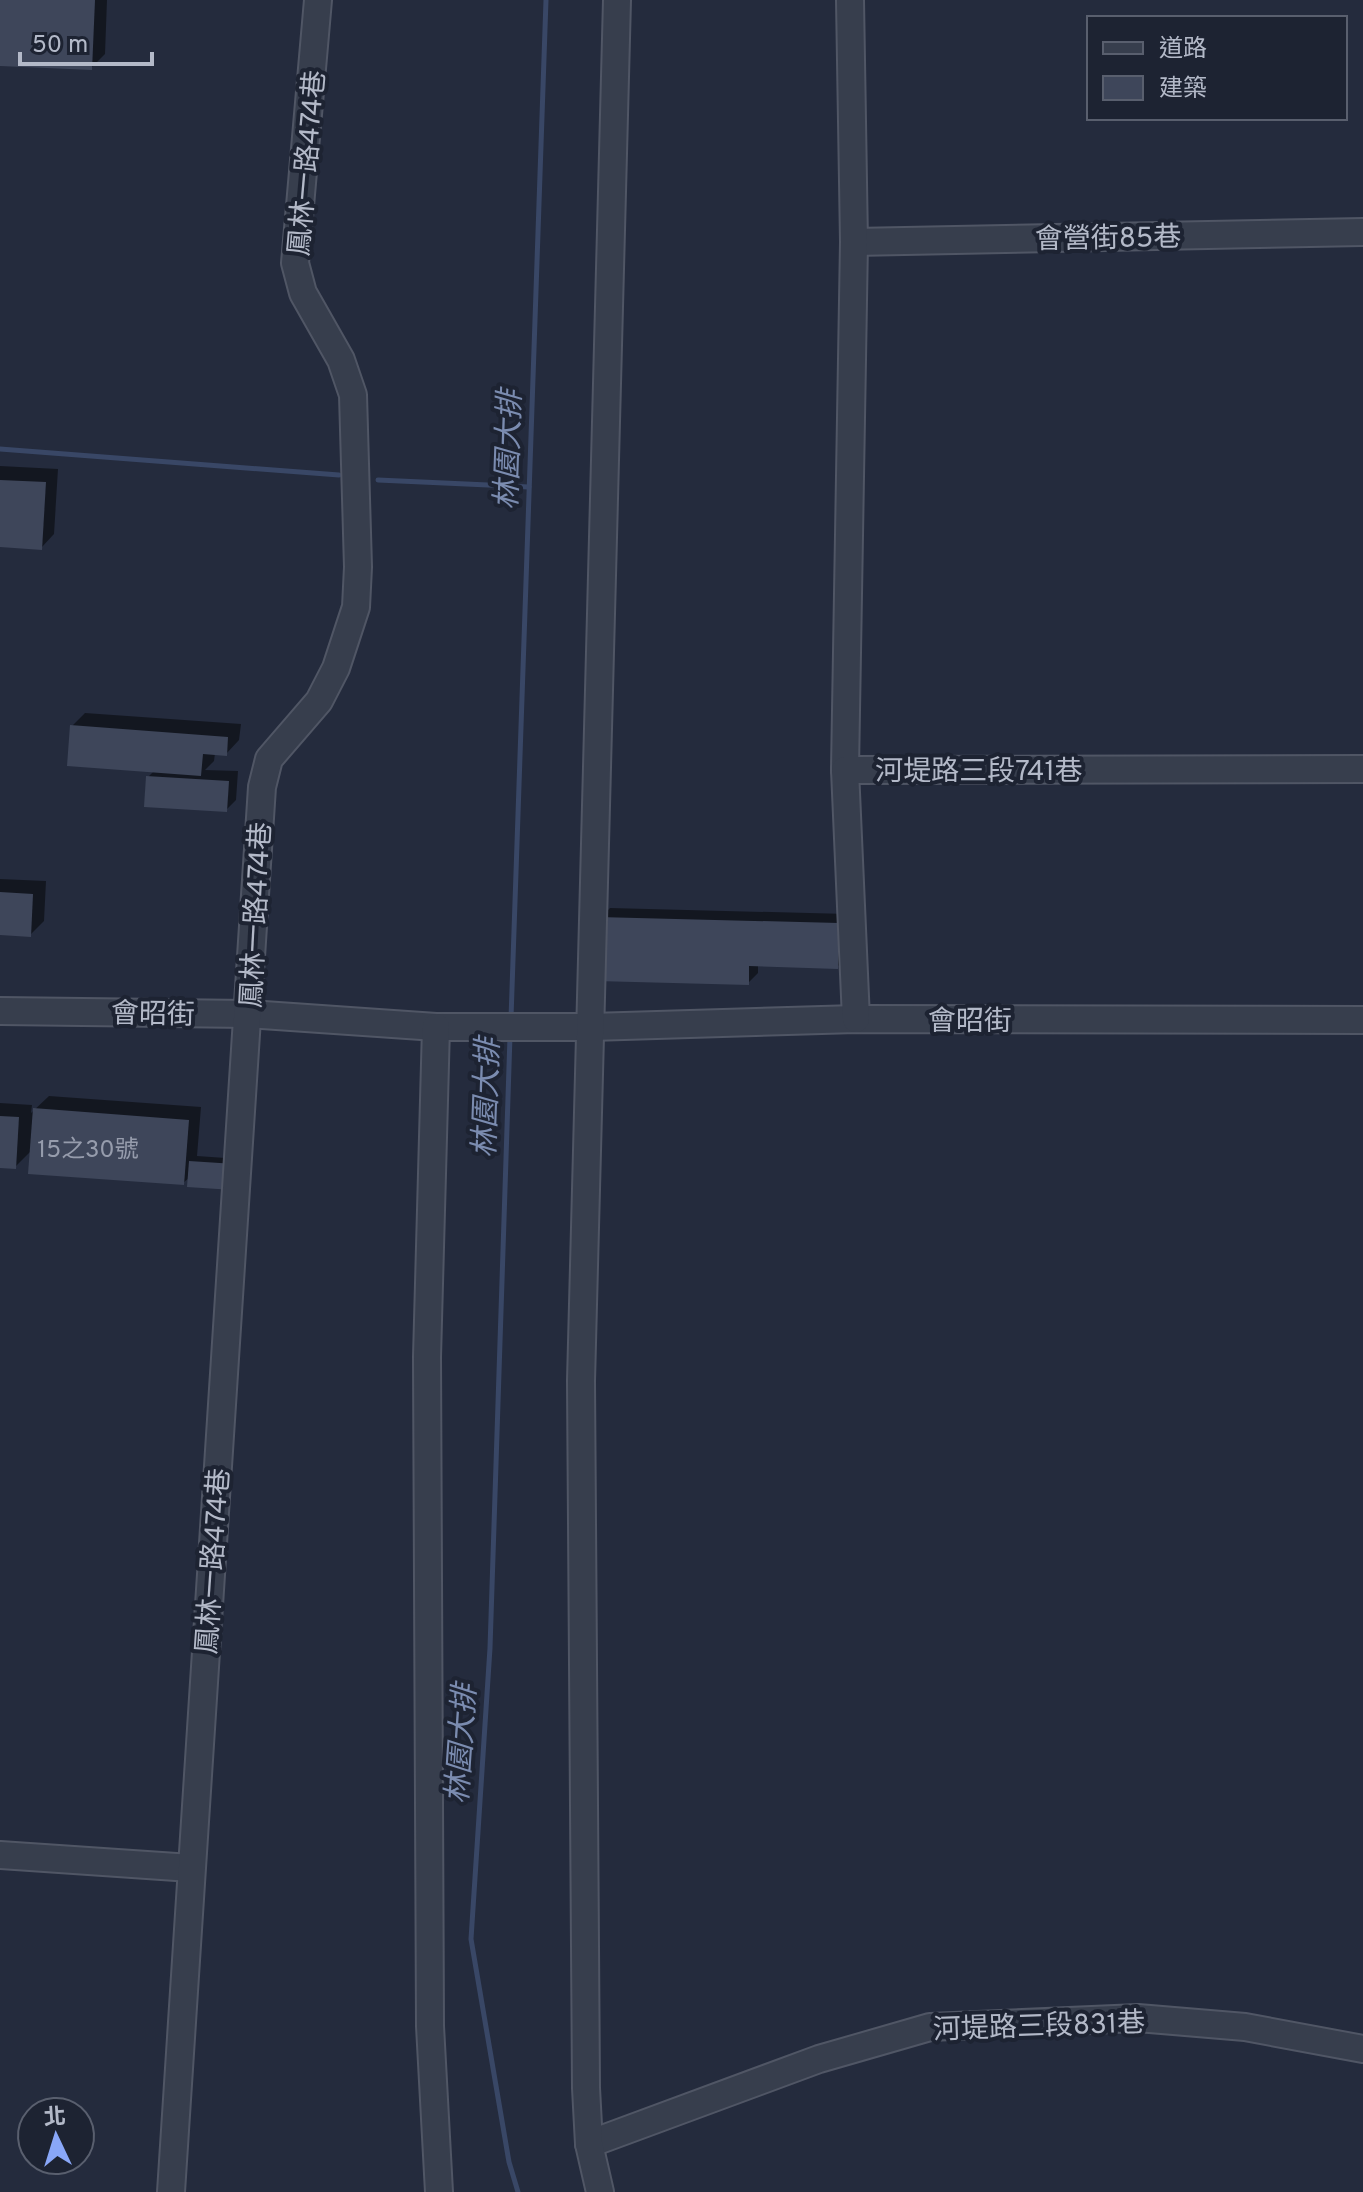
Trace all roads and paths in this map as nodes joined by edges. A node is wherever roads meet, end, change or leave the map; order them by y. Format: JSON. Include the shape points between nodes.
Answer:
{"nodes":[{"id":1,"x":318,"y":0,"type":"edge"},
{"id":2,"x":617,"y":0,"type":"edge"},
{"id":3,"x":850,"y":0,"type":"edge"},
{"id":4,"x":1363,"y":232,"type":"edge"},
{"id":5,"x":854,"y":242,"type":"junction"},
{"id":6,"x":1363,"y":769,"type":"edge"},
{"id":7,"x":845,"y":770,"type":"junction"},
{"id":8,"x":0,"y":1011,"type":"edge"},
{"id":9,"x":249,"y":1014,"type":"junction"},
{"id":10,"x":856,"y":1019,"type":"junction"},
{"id":11,"x":1363,"y":1020,"type":"edge"},
{"id":12,"x":443,"y":1026,"type":"junction"},
{"id":13,"x":584,"y":1027,"type":"junction"},
{"id":14,"x":0,"y":1855,"type":"edge"},
{"id":15,"x":191,"y":1868,"type":"junction"},
{"id":16,"x":1363,"y":2049,"type":"edge"},
{"id":17,"x":589,"y":2144,"type":"junction"},
{"id":18,"x":171,"y":2192,"type":"edge"},
{"id":19,"x":439,"y":2192,"type":"edge"},
{"id":20,"x":600,"y":2192,"type":"edge"}],
"edges":[{"from":1,"to":9,"type":"street","name":"鳳林一路474巷","via":[[295,263],[303,293],[341,360],[353,395],[356,607],[319,701],[269,759],[262,787]]},
{"from":2,"to":13,"type":"street"},
{"from":3,"to":5,"type":"street"},
{"from":4,"to":5,"type":"street","name":"會營街85巷"},
{"from":5,"to":7,"type":"street"},
{"from":6,"to":7,"type":"street","name":"河堤路三段741巷"},
{"from":7,"to":10,"type":"street","name":"河堤路三段741巷"},
{"from":8,"to":9,"type":"street","name":"會昭街"},
{"from":9,"to":12,"type":"street","name":"會昭街"},
{"from":9,"to":15,"type":"street","name":"鳳林一路474巷"},
{"from":10,"to":11,"type":"street","name":"會昭街"},
{"from":10,"to":13,"type":"street","name":"會昭街"},
{"from":12,"to":13,"type":"street","name":"會昭街"},
{"from":12,"to":19,"type":"street","via":[[427,1373],[430,2026]]},
{"from":13,"to":17,"type":"street","via":[[581,1381]]},
{"from":14,"to":15,"type":"street"},
{"from":15,"to":18,"type":"street","name":"鳳林一路474巷"},
{"from":16,"to":17,"type":"street","name":"河堤路三段831巷","via":[[1245,2027],[1138,2018],[930,2027],[819,2059]]},
{"from":17,"to":20,"type":"street"}]}
